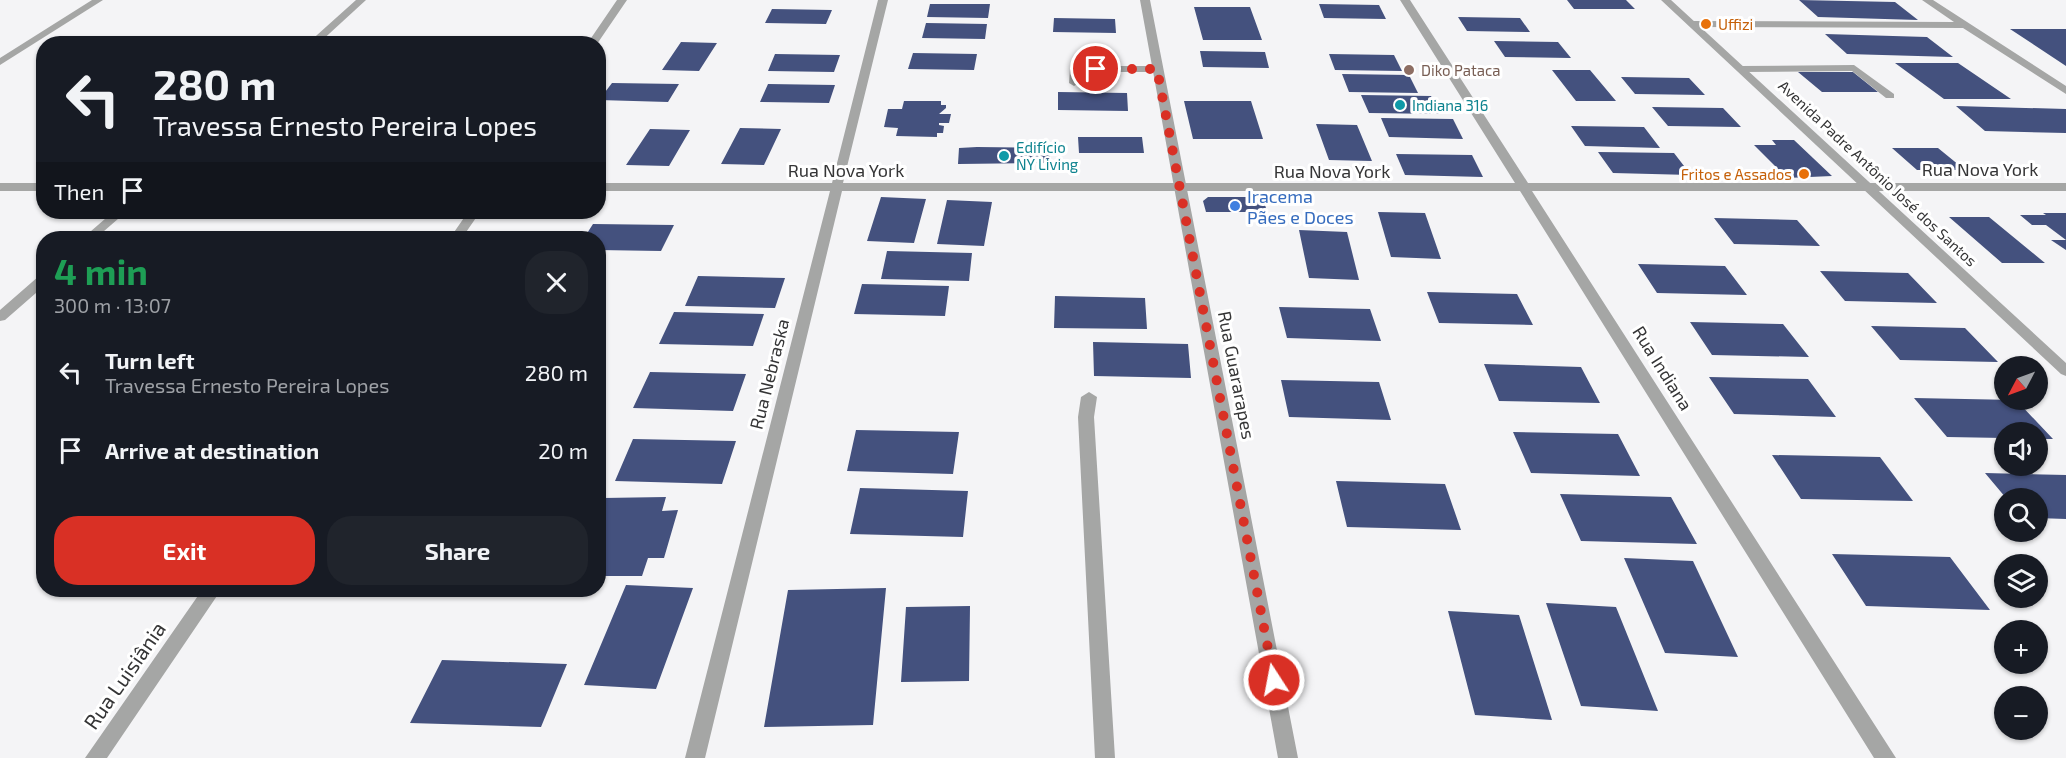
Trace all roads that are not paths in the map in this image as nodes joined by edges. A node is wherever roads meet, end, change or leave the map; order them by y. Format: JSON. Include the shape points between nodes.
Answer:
{"nodes":[{"id":1,"x":98,"y":0,"type":"edge"},
{"id":2,"x":361,"y":0,"type":"edge"},
{"id":3,"x":622,"y":0,"type":"edge"},
{"id":4,"x":883,"y":0,"type":"edge"},
{"id":5,"x":1145,"y":0,"type":"edge"},
{"id":6,"x":1405,"y":0,"type":"edge"},
{"id":7,"x":1666,"y":0,"type":"edge"},
{"id":8,"x":1928,"y":0,"type":"edge"},
{"id":9,"x":1693,"y":24,"type":"junction"},
{"id":10,"x":1966,"y":25,"type":"junction"},
{"id":11,"x":41,"y":36,"type":"edge"},
{"id":12,"x":321,"y":36,"type":"edge"},
{"id":13,"x":597,"y":36,"type":"edge"},
{"id":14,"x":36,"y":39,"type":"edge"},
{"id":15,"x":0,"y":62,"type":"edge"},
{"id":16,"x":1157,"y":69,"type":"junction"},
{"id":17,"x":1741,"y":69,"type":"junction"},
{"id":18,"x":1074,"y":83,"type":"dead end"},
{"id":19,"x":2066,"y":91,"type":"edge"},
{"id":20,"x":1890,"y":96,"type":"dead end"},
{"id":21,"x":0,"y":187,"type":"edge"},
{"id":22,"x":36,"y":187,"type":"edge"},
{"id":23,"x":836,"y":187,"type":"junction"},
{"id":24,"x":2066,"y":187,"type":"edge"},
{"id":25,"x":606,"y":188,"type":"edge"},
{"id":26,"x":1526,"y":188,"type":"junction"},
{"id":27,"x":1869,"y":188,"type":"junction"},
{"id":28,"x":1182,"y":189,"type":"junction"},
{"id":29,"x":112,"y":219,"type":"edge"},
{"id":30,"x":97,"y":231,"type":"edge"},
{"id":31,"x":36,"y":286,"type":"edge"},
{"id":32,"x":0,"y":317,"type":"edge"},
{"id":33,"x":2066,"y":371,"type":"edge"},
{"id":34,"x":1089,"y":397,"type":"dead end"},
{"id":35,"x":207,"y":597,"type":"edge"},
{"id":36,"x":95,"y":758,"type":"edge"},
{"id":37,"x":695,"y":758,"type":"edge"},
{"id":38,"x":1105,"y":758,"type":"edge"},
{"id":39,"x":1288,"y":758,"type":"edge"},
{"id":40,"x":1886,"y":758,"type":"edge"}],
"edges":[{"from":1,"to":11,"type":"street"},
{"from":2,"to":12,"type":"street"},
{"from":3,"to":13,"type":"street"},
{"from":4,"to":23,"type":"street","name":"Rua Nebraska"},
{"from":5,"to":16,"type":"street","name":"Rua Guararapes"},
{"from":6,"to":26,"type":"street","name":"Rua Indiana"},
{"from":7,"to":9,"type":"street","name":"Avenida Padre Antônio José dos Santos"},
{"from":8,"to":10,"type":"street"},
{"from":9,"to":10,"type":"street"},
{"from":9,"to":17,"type":"street","name":"Avenida Padre Antônio José dos Santos"},
{"from":10,"to":19,"type":"street"},
{"from":14,"to":15,"type":"street"},
{"from":16,"to":18,"type":"street","via":[[1074,69]]},
{"from":16,"to":28,"type":"street","name":"Rua Guararapes"},
{"from":17,"to":20,"type":"street","via":[[1854,68]]},
{"from":17,"to":27,"type":"street","name":"Avenida Padre Antônio José dos Santos"},
{"from":21,"to":22,"type":"street"},
{"from":23,"to":25,"type":"street","name":"Rua Nova York"},
{"from":23,"to":28,"type":"street","name":"Rua Nova York"},
{"from":23,"to":37,"type":"street","name":"Rua Nebraska"},
{"from":24,"to":27,"type":"street","name":"Rua Nova York"},
{"from":26,"to":27,"type":"street","name":"Rua Nova York"},
{"from":26,"to":28,"type":"street","name":"Rua Nova York"},
{"from":26,"to":40,"type":"street","name":"Rua Indiana"},
{"from":27,"to":33,"type":"street","name":"Avenida Padre Antônio José dos Santos"},
{"from":28,"to":39,"type":"street","name":"Rua Guararapes"},
{"from":29,"to":30,"type":"street"},
{"from":31,"to":32,"type":"street"},
{"from":34,"to":38,"type":"street","via":[[1086,417]]},
{"from":35,"to":36,"type":"street","name":"Rua Luisiânia"}]}
